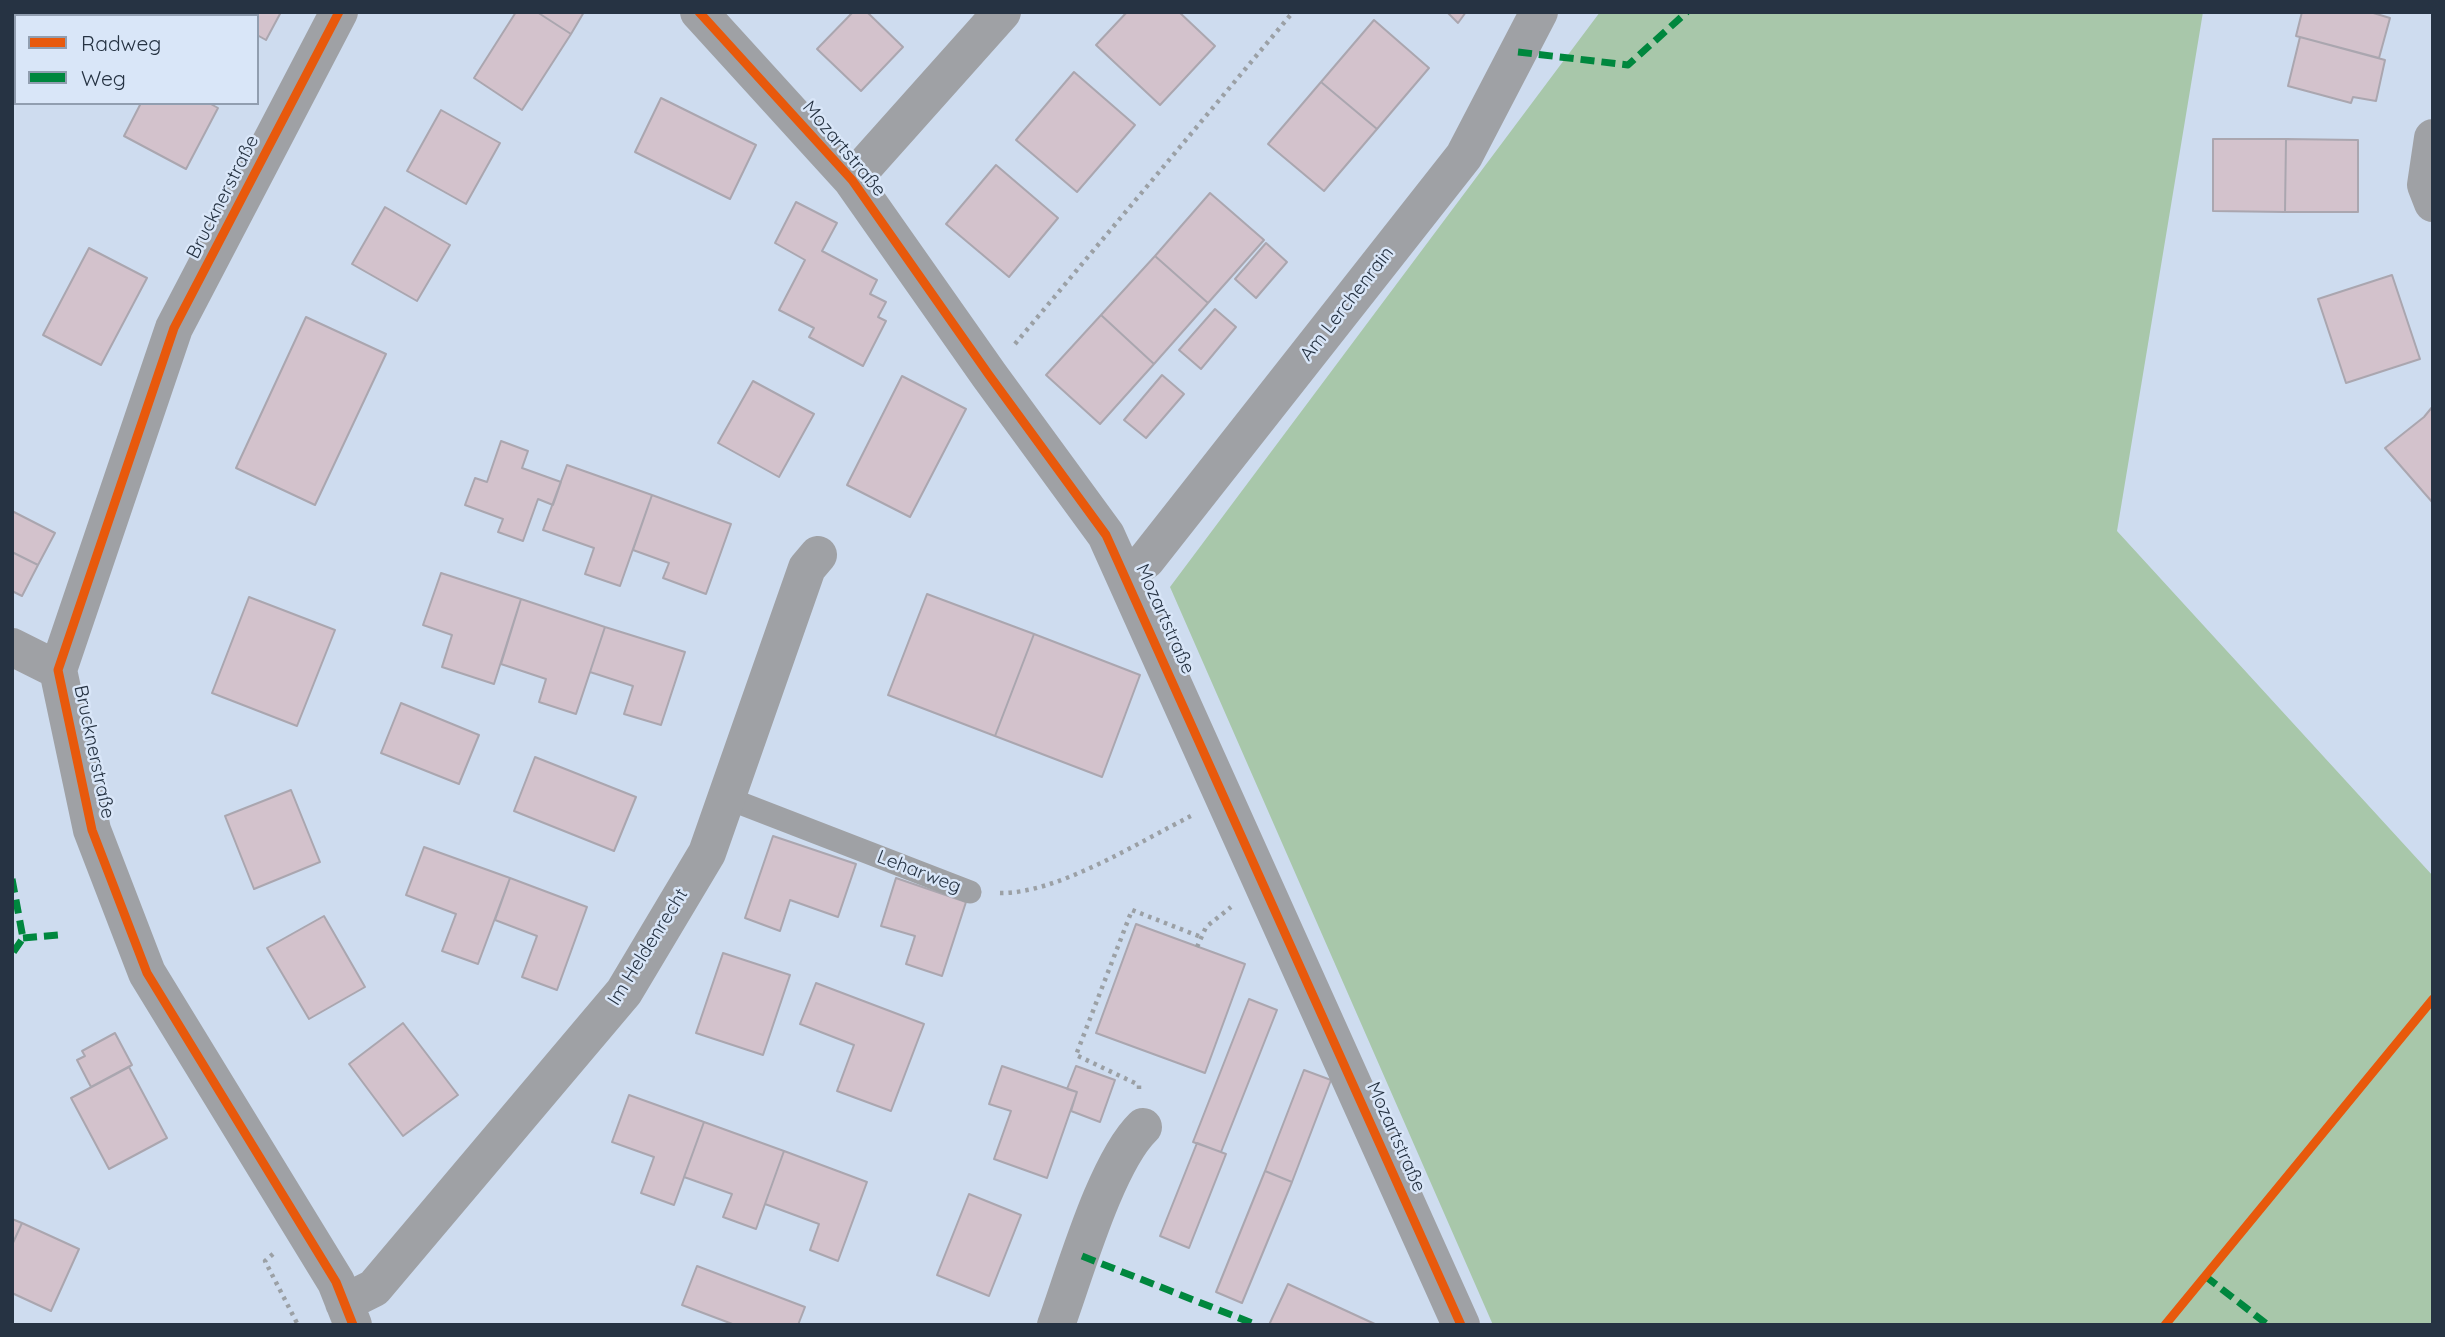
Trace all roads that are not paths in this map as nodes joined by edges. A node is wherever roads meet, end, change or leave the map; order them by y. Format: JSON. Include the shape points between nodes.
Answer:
{"nodes":[{"id":1,"x":338,"y":12,"type":"edge"},
{"id":2,"x":699,"y":12,"type":"edge"},
{"id":3,"x":1002,"y":12,"type":"edge"},
{"id":4,"x":1539,"y":12,"type":"edge"},
{"id":5,"x":2433,"y":138,"type":"edge"},
{"id":6,"x":852,"y":180,"type":"junction"},
{"id":7,"x":2433,"y":203,"type":"edge"},
{"id":8,"x":818,"y":555,"type":"dead end"},
{"id":9,"x":1126,"y":574,"type":"junction"},
{"id":10,"x":12,"y":647,"type":"edge"},
{"id":11,"x":58,"y":670,"type":"junction"},
{"id":12,"x":727,"y":797,"type":"junction"},
{"id":13,"x":970,"y":892,"type":"road end"},
{"id":14,"x":1143,"y":1127,"type":"road end"},
{"id":15,"x":348,"y":1314,"type":"edge"},
{"id":16,"x":1056,"y":1325,"type":"edge"},
{"id":17,"x":1461,"y":1325,"type":"edge"}],
"edges":[{"from":1,"to":11,"type":"street","name":"Brucknerstraße","via":[[174,328]]},
{"from":2,"to":6,"type":"street","name":"Mozartstraße"},
{"from":3,"to":6,"type":"street"},
{"from":4,"to":9,"type":"street","name":"Am Lerchenrain","via":[[1464,156],[1146,561]]},
{"from":5,"to":7,"type":"street","via":[[2427,185]]},
{"from":6,"to":9,"type":"street","name":"Mozartstraße","via":[[1106,534]]},
{"from":8,"to":12,"type":"street","name":"Im Heldenrecht","via":[[807,568]]},
{"from":9,"to":17,"type":"street","name":"Mozartstraße"},
{"from":10,"to":11,"type":"street"},
{"from":11,"to":15,"type":"street","name":"Brucknerstraße","via":[[92,830],[146,973],[306,1231],[336,1282]]},
{"from":12,"to":13,"type":"lane","name":"Leharweg"},
{"from":12,"to":15,"type":"street","name":"Im Heldenrecht","via":[[707,853],[624,992]]},
{"from":14,"to":16,"type":"street","via":[[1129,1141],[1113,1172]]}]}
